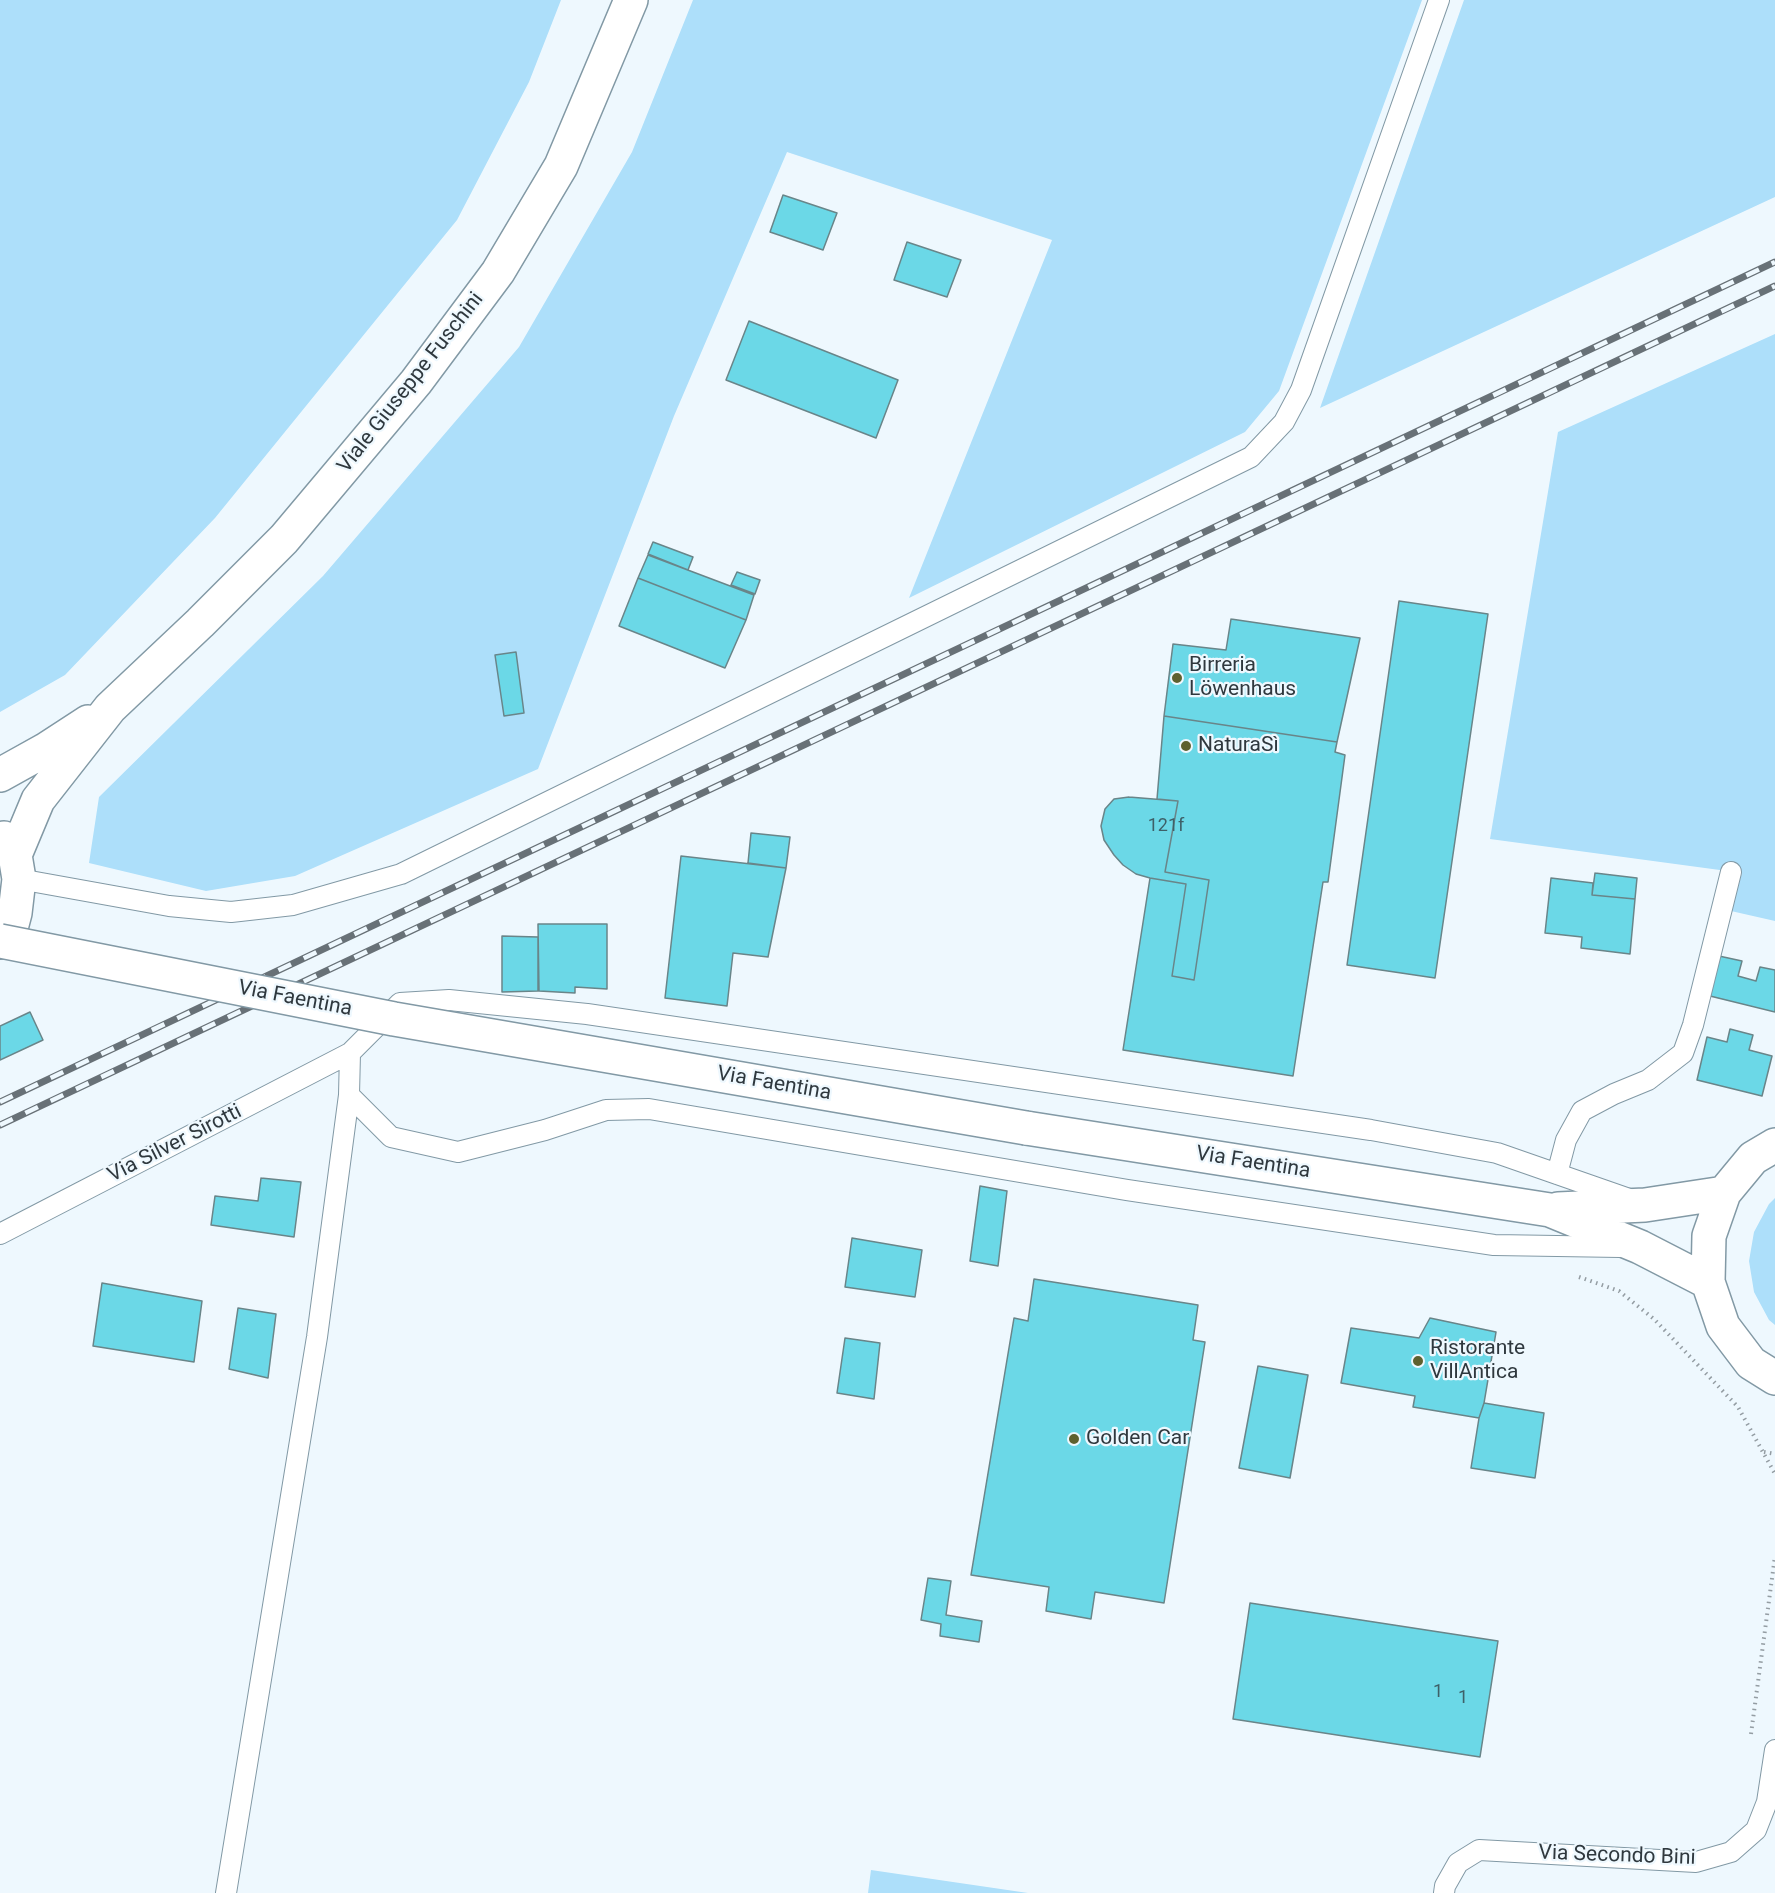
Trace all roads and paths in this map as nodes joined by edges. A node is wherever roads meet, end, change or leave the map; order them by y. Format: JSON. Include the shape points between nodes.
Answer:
{"nodes":[{"id":1,"x":631,"y":0,"type":"edge"},
{"id":2,"x":1439,"y":0,"type":"edge"},
{"id":3,"x":110,"y":708,"type":"junction"},
{"id":4,"x":0,"y":775,"type":"edge"},
{"id":5,"x":11,"y":856,"type":"edge"},
{"id":6,"x":1731,"y":872,"type":"dead end"},
{"id":7,"x":0,"y":941,"type":"edge"},
{"id":8,"x":350,"y":1053,"type":"junction"},
{"id":9,"x":349,"y":1095,"type":"junction"},
{"id":10,"x":1775,"y":1145,"type":"edge"},
{"id":11,"x":1557,"y":1174,"type":"junction"},
{"id":12,"x":1725,"y":1193,"type":"junction"},
{"id":13,"x":1645,"y":1205,"type":"junction"},
{"id":14,"x":1550,"y":1210,"type":"junction"},
{"id":15,"x":0,"y":1234,"type":"edge"},
{"id":16,"x":1640,"y":1247,"type":"junction"},
{"id":17,"x":1578,"y":1276,"type":"dead end"},
{"id":18,"x":1708,"y":1282,"type":"junction"},
{"id":19,"x":1775,"y":1378,"type":"edge"},
{"id":20,"x":1763,"y":1452,"type":"junction"},
{"id":21,"x":1775,"y":1454,"type":"edge"},
{"id":22,"x":1775,"y":1474,"type":"edge"},
{"id":23,"x":1775,"y":1556,"type":"edge"},
{"id":24,"x":1750,"y":1743,"type":"dead end"},
{"id":25,"x":1775,"y":1750,"type":"edge"},
{"id":26,"x":226,"y":1893,"type":"edge"},
{"id":27,"x":1444,"y":1893,"type":"edge"}],
"edges":[{"from":1,"to":3,"type":"main road","name":"Viale Giuseppe Fuschini","via":[[561,166],[498,272],[416,382],[284,539]]},
{"from":2,"to":5,"type":"lane","via":[[1300,390],[1284,422],[1251,457],[401,874],[293,905],[231,912],[169,906]]},
{"from":3,"to":4,"type":"main road","name":"Viale Giuseppe Fuschini"},
{"from":3,"to":5,"type":"main road","name":"Viale Giuseppe Fuschini","via":[[38,800]]},
{"from":5,"to":7,"type":"main road","name":"Viale Giuseppe Fuschini","via":[[15,913],[10,932]]},
{"from":6,"to":11,"type":"lane","via":[[1683,1053],[1648,1080],[1582,1111],[1566,1140]]},
{"from":7,"to":14,"type":"main road","name":"Via Faentina","bridge":true,"via":[[394,1019],[1026,1128]]},
{"from":8,"to":9,"type":"lane"},
{"from":8,"to":11,"type":"lane","name":"Via Silver Sirotti","via":[[400,1003],[460,1001],[587,1014],[1371,1130],[1497,1153]]},
{"from":8,"to":15,"type":"lane","name":"Via Silver Sirotti"},
{"from":9,"to":16,"type":"lane","via":[[391,1137],[458,1152],[606,1110],[649,1109],[1127,1190],[1494,1245]]},
{"from":9,"to":26,"type":"lane","via":[[317,1337]]},
{"from":10,"to":12,"type":"main road","via":[[1753,1158]]},
{"from":11,"to":13,"type":"lane","name":"Via Silver Sirotti"},
{"from":12,"to":13,"type":"main road","name":"Via Faentina"},
{"from":12,"to":18,"type":"main road","via":[[1709,1236]]},
{"from":13,"to":14,"type":"main road","name":"Via Faentina"},
{"from":14,"to":16,"type":"main road","name":"Via Faentina"},
{"from":16,"to":18,"type":"main road","name":"Via Faentina"},
{"from":17,"to":20,"type":"path","via":[[1620,1291],[1654,1319],[1738,1407]]},
{"from":18,"to":19,"type":"main road","via":[[1723,1326],[1751,1363]]},
{"from":20,"to":21,"type":"path"},
{"from":20,"to":22,"type":"path"},
{"from":23,"to":24,"type":"path"},
{"from":25,"to":27,"type":"lane","name":"Via Secondo Bini","via":[[1767,1802],[1756,1830],[1731,1852],[1696,1862],[1479,1850],[1458,1863]]}]}
